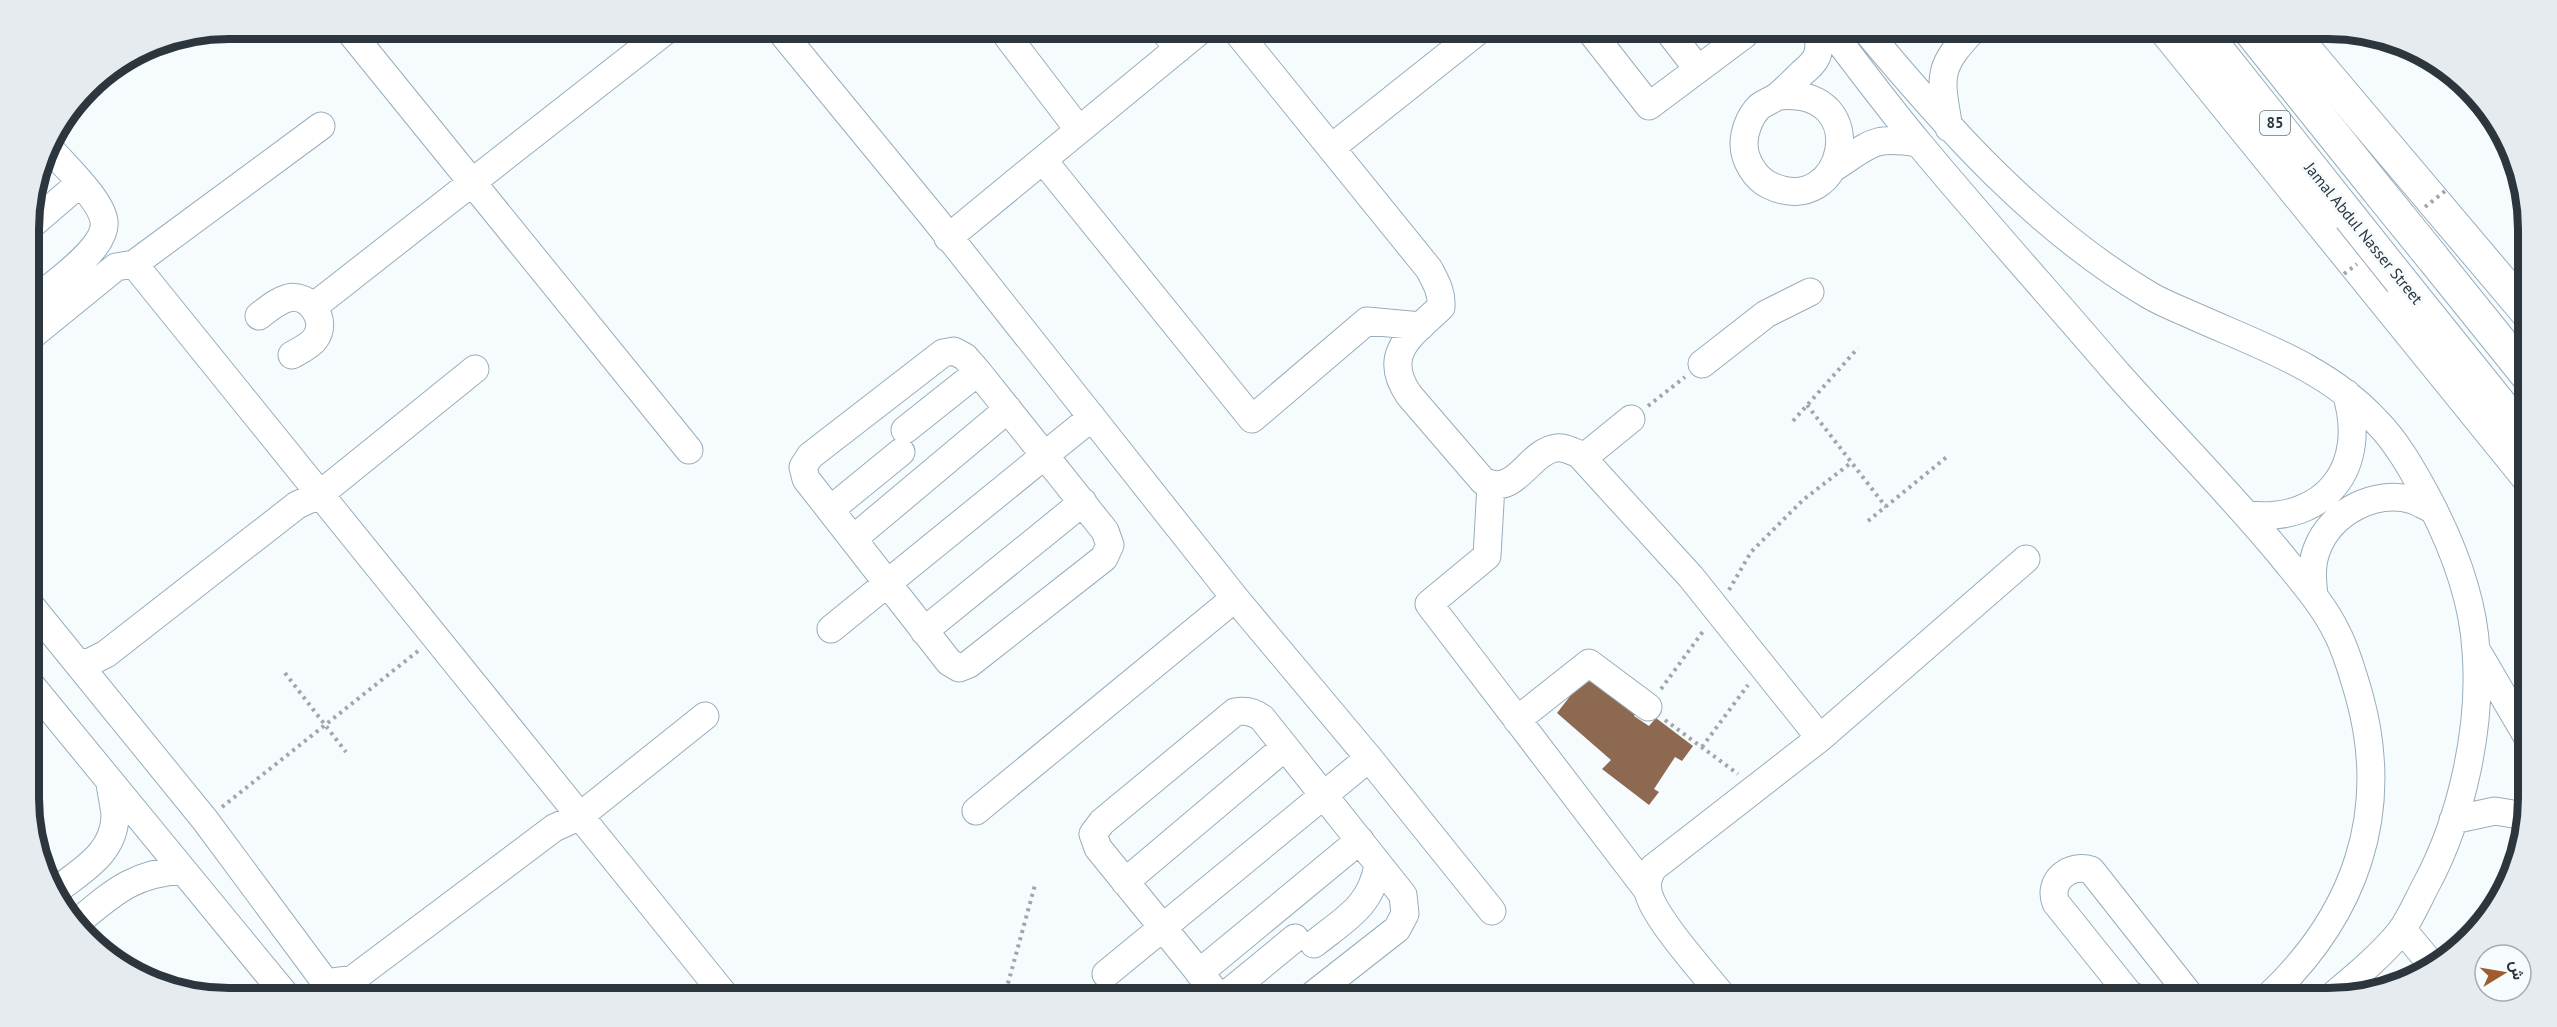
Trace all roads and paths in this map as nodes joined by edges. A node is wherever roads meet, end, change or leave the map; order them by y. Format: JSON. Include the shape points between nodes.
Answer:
{"nodes":[{"id":1,"x":356,"y":39,"type":"edge"},
{"id":2,"x":655,"y":39,"type":"edge"},
{"id":3,"x":787,"y":39,"type":"edge"},
{"id":4,"x":1012,"y":39,"type":"edge"},
{"id":5,"x":1170,"y":39,"type":"edge"},
{"id":6,"x":1243,"y":39,"type":"edge"},
{"id":7,"x":1468,"y":39,"type":"edge"},
{"id":8,"x":1597,"y":39,"type":"edge"},
{"id":9,"x":1675,"y":39,"type":"edge"},
{"id":10,"x":1738,"y":39,"type":"edge"},
{"id":11,"x":1818,"y":39,"type":"edge"},
{"id":12,"x":1837,"y":39,"type":"edge"},
{"id":13,"x":1873,"y":39,"type":"edge"},
{"id":14,"x":1964,"y":39,"type":"edge"},
{"id":15,"x":2173,"y":39,"type":"edge"},
{"id":16,"x":2209,"y":39,"type":"edge"},
{"id":17,"x":2257,"y":39,"type":"edge"},
{"id":18,"x":2296,"y":39,"type":"edge"},
{"id":19,"x":1697,"y":68,"type":"junction"},
{"id":20,"x":1778,"y":96,"type":"junction"},
{"id":21,"x":321,"y":126,"type":"dead end"},
{"id":22,"x":1949,"y":128,"type":"junction"},
{"id":23,"x":1079,"y":130,"type":"junction"},
{"id":24,"x":1918,"y":143,"type":"junction"},
{"id":25,"x":1331,"y":147,"type":"junction"},
{"id":26,"x":54,"y":154,"type":"edge"},
{"id":27,"x":1043,"y":160,"type":"junction"},
{"id":28,"x":1835,"y":167,"type":"junction"},
{"id":29,"x":472,"y":183,"type":"junction"},
{"id":30,"x":79,"y":184,"type":"junction"},
{"id":31,"x":39,"y":218,"type":"edge"},
{"id":32,"x":948,"y":238,"type":"junction"},
{"id":33,"x":134,"y":264,"type":"junction"},
{"id":34,"x":39,"y":288,"type":"edge"},
{"id":35,"x":1810,"y":292,"type":"dead end"},
{"id":36,"x":2518,"y":301,"type":"edge"},
{"id":37,"x":313,"y":307,"type":"junction"},
{"id":38,"x":259,"y":316,"type":"dead end"},
{"id":39,"x":1421,"y":326,"type":"junction"},
{"id":40,"x":39,"y":330,"type":"edge"},
{"id":41,"x":1858,"y":348,"type":"dead end"},
{"id":42,"x":39,"y":351,"type":"edge"},
{"id":43,"x":292,"y":355,"type":"dead end"},
{"id":44,"x":1702,"y":364,"type":"joint"},
{"id":45,"x":2518,"y":364,"type":"edge"},
{"id":46,"x":475,"y":369,"type":"dead end"},
{"id":47,"x":978,"y":372,"type":"junction"},
{"id":48,"x":2346,"y":393,"type":"junction"},
{"id":49,"x":1808,"y":405,"type":"junction"},
{"id":50,"x":1008,"y":409,"type":"junction"},
{"id":51,"x":1092,"y":417,"type":"junction"},
{"id":52,"x":1632,"y":419,"type":"joint"},
{"id":53,"x":1793,"y":421,"type":"dead end"},
{"id":54,"x":2518,"y":426,"type":"edge"},
{"id":55,"x":688,"y":450,"type":"dead end"},
{"id":56,"x":1046,"y":456,"type":"junction"},
{"id":57,"x":1948,"y":456,"type":"dead end"},
{"id":58,"x":1583,"y":458,"type":"junction"},
{"id":59,"x":1852,"y":462,"type":"junction"},
{"id":60,"x":2518,"y":465,"type":"edge"},
{"id":61,"x":1491,"y":485,"type":"junction"},
{"id":62,"x":319,"y":495,"type":"junction"},
{"id":63,"x":1083,"y":502,"type":"junction"},
{"id":64,"x":1886,"y":507,"type":"junction"},
{"id":65,"x":830,"y":510,"type":"junction"},
{"id":66,"x":2434,"y":510,"type":"junction"},
{"id":67,"x":2248,"y":515,"type":"junction"},
{"id":68,"x":1868,"y":521,"type":"dead end"},
{"id":69,"x":853,"y":539,"type":"junction"},
{"id":70,"x":2026,"y":559,"type":"dead end"},
{"id":71,"x":887,"y":583,"type":"junction"},
{"id":72,"x":2314,"y":595,"type":"junction"},
{"id":73,"x":1235,"y":598,"type":"junction"},
{"id":74,"x":1718,"y":611,"type":"junction"},
{"id":75,"x":39,"y":616,"type":"edge"},
{"id":76,"x":831,"y":629,"type":"dead end"},
{"id":77,"x":924,"y":631,"type":"junction"},
{"id":78,"x":435,"y":638,"type":"junction"},
{"id":79,"x":2476,"y":651,"type":"junction"},
{"id":80,"x":78,"y":663,"type":"junction"},
{"id":81,"x":1763,"y":667,"type":"junction"},
{"id":82,"x":285,"y":673,"type":"dead end"},
{"id":83,"x":99,"y":690,"type":"junction"},
{"id":84,"x":39,"y":694,"type":"edge"},
{"id":85,"x":1648,"y":707,"type":"junction"},
{"id":86,"x":705,"y":716,"type":"dead end"},
{"id":87,"x":1517,"y":720,"type":"junction"},
{"id":88,"x":2518,"y":721,"type":"edge"},
{"id":89,"x":325,"y":725,"type":"junction"},
{"id":90,"x":1820,"y":738,"type":"junction"},
{"id":91,"x":1285,"y":747,"type":"junction"},
{"id":92,"x":1702,"y":747,"type":"junction"},
{"id":93,"x":346,"y":752,"type":"dead end"},
{"id":94,"x":1369,"y":758,"type":"junction"},
{"id":95,"x":109,"y":781,"type":"junction"},
{"id":96,"x":1756,"y":788,"type":"junction"},
{"id":97,"x":1324,"y":795,"type":"junction"},
{"id":98,"x":976,"y":810,"type":"dead end"},
{"id":99,"x":2517,"y":814,"type":"edge"},
{"id":100,"x":580,"y":816,"type":"junction"},
{"id":101,"x":204,"y":820,"type":"junction"},
{"id":102,"x":2453,"y":820,"type":"junction"},
{"id":103,"x":1360,"y":840,"type":"junction"},
{"id":104,"x":1378,"y":864,"type":"junction"},
{"id":105,"x":182,"y":870,"type":"junction"},
{"id":106,"x":1125,"y":882,"type":"junction"},
{"id":107,"x":1035,"y":885,"type":"dead end"},
{"id":108,"x":61,"y":886,"type":"edge"},
{"id":109,"x":1648,"y":891,"type":"junction"},
{"id":110,"x":1492,"y":911,"type":"dead end"},
{"id":111,"x":79,"y":914,"type":"edge"},
{"id":112,"x":1162,"y":927,"type":"junction"},
{"id":113,"x":2402,"y":929,"type":"junction"},
{"id":114,"x":2428,"y":960,"type":"edge"},
{"id":115,"x":1199,"y":973,"type":"junction"},
{"id":116,"x":1106,"y":974,"type":"dead end"},
{"id":117,"x":279,"y":988,"type":"edge"},
{"id":118,"x":328,"y":988,"type":"edge"},
{"id":119,"x":336,"y":988,"type":"edge"},
{"id":120,"x":365,"y":988,"type":"edge"},
{"id":121,"x":719,"y":988,"type":"edge"},
{"id":122,"x":1007,"y":988,"type":"edge"},
{"id":123,"x":1212,"y":988,"type":"edge"},
{"id":124,"x":1236,"y":988,"type":"edge"},
{"id":125,"x":1322,"y":988,"type":"edge"},
{"id":126,"x":1716,"y":988,"type":"edge"},
{"id":127,"x":2124,"y":988,"type":"edge"},
{"id":128,"x":2184,"y":988,"type":"edge"},
{"id":129,"x":2277,"y":988,"type":"edge"},
{"id":130,"x":2343,"y":988,"type":"edge"}],
"edges":[{"from":1,"to":29,"type":"street"},
{"from":2,"to":29,"type":"street"},
{"from":3,"to":32,"type":"street"},
{"from":4,"to":23,"type":"street"},
{"from":5,"to":23,"type":"street"},
{"from":6,"to":25,"type":"street"},
{"from":7,"to":25,"type":"street"},
{"from":8,"to":19,"type":"street","via":[[1650,106]]},
{"from":9,"to":19,"type":"street"},
{"from":10,"to":19,"type":"street"},
{"from":11,"to":20,"type":"street","via":[[1817,55],[1811,65]]},
{"from":12,"to":24,"type":"street"},
{"from":13,"to":22,"type":"street"},
{"from":14,"to":22,"type":"street","via":[[1943,72]]},
{"from":15,"to":60,"type":"main road"},
{"from":16,"to":54,"type":"main road","name":"Jamal Abdul Nasser Street","number":"85","bridge":true},
{"from":17,"to":45,"type":"main road","number":"85","bridge":true},
{"from":18,"to":36,"type":"main road"},
{"from":20,"to":28,"type":"street","via":[[1797,94],[1815,99],[1830,112],[1839,129],[1841,148]]},
{"from":20,"to":28,"type":"street","via":[[1760,106],[1747,124],[1743,145],[1749,165],[1762,181],[1781,191],[1802,191],[1821,183]]},
{"from":21,"to":33,"type":"street"},
{"from":22,"to":48,"type":"street","via":[[2047,221],[2122,279],[2154,298],[2312,368]]},
{"from":23,"to":27,"type":"street"},
{"from":24,"to":28,"type":"street","via":[[1877,141]]},
{"from":24,"to":67,"type":"street","via":[[2160,422]]},
{"from":25,"to":39,"type":"street","via":[[1437,284],[1441,307]]},
{"from":26,"to":30,"type":"street"},
{"from":27,"to":32,"type":"street"},
{"from":27,"to":39,"type":"street","via":[[1252,419],[1367,321]]},
{"from":29,"to":37,"type":"street"},
{"from":29,"to":55,"type":"street"},
{"from":30,"to":31,"type":"street"},
{"from":30,"to":34,"type":"street","via":[[97,205],[104,221],[100,239],[92,251]]},
{"from":32,"to":51,"type":"street"},
{"from":33,"to":40,"type":"street","via":[[116,267]]},
{"from":33,"to":42,"type":"street","via":[[127,280]]},
{"from":33,"to":62,"type":"street"},
{"from":35,"to":44,"type":"street","via":[[1766,314]]},
{"from":37,"to":38,"type":"street","via":[[291,297]]},
{"from":37,"to":43,"type":"street","via":[[320,325],[318,333]]},
{"from":39,"to":61,"type":"street","via":[[1401,345],[1401,384]]},
{"from":41,"to":49,"type":"path"},
{"from":44,"to":52,"type":"path"},
{"from":46,"to":62,"type":"street"},
{"from":47,"to":50,"type":"street"},
{"from":47,"to":65,"type":"street"},
{"from":47,"to":65,"type":"street","via":[[960,353],[943,353],[810,456],[803,474]]},
{"from":48,"to":66,"type":"street","via":[[2376,420],[2404,456]]},
{"from":48,"to":67,"type":"street","via":[[2354,435],[2350,456],[2328,493],[2291,514]]},
{"from":49,"to":53,"type":"path"},
{"from":49,"to":59,"type":"path"},
{"from":50,"to":56,"type":"street"},
{"from":50,"to":69,"type":"street"},
{"from":51,"to":56,"type":"street"},
{"from":51,"to":73,"type":"street"},
{"from":52,"to":58,"type":"street"},
{"from":56,"to":63,"type":"street"},
{"from":56,"to":71,"type":"street"},
{"from":57,"to":64,"type":"path"},
{"from":58,"to":61,"type":"street","via":[[1564,448],[1553,448],[1510,481]]},
{"from":58,"to":74,"type":"street"},
{"from":59,"to":64,"type":"path"},
{"from":59,"to":74,"type":"path","via":[[1803,500],[1751,552]]},
{"from":61,"to":87,"type":"street","via":[[1487,556],[1429,604]]},
{"from":62,"to":78,"type":"street"},
{"from":62,"to":80,"type":"street","via":[[297,505],[106,654]]},
{"from":62,"to":83,"type":"street","via":[[306,514],[115,664],[104,676]]},
{"from":63,"to":77,"type":"street"},
{"from":63,"to":77,"type":"street","via":[[1108,537],[1104,558],[964,667],[953,666]]},
{"from":64,"to":68,"type":"path"},
{"from":65,"to":69,"type":"street"},
{"from":66,"to":72,"type":"street","via":[[2413,500],[2390,497],[2366,501],[2346,512],[2329,528],[2317,548],[2312,571]]},
{"from":66,"to":79,"type":"street","via":[[2453,551],[2469,606]]},
{"from":67,"to":72,"type":"street"},
{"from":69,"to":71,"type":"street"},
{"from":70,"to":90,"type":"street"},
{"from":71,"to":76,"type":"street"},
{"from":71,"to":77,"type":"street"},
{"from":72,"to":129,"type":"street","via":[[2337,633],[2368,727],[2369,813],[2363,849],[2336,913],[2301,963]]},
{"from":73,"to":94,"type":"street"},
{"from":73,"to":98,"type":"street"},
{"from":74,"to":81,"type":"street"},
{"from":74,"to":85,"type":"path"},
{"from":75,"to":80,"type":"street"},
{"from":78,"to":89,"type":"path"},
{"from":78,"to":100,"type":"street"},
{"from":79,"to":88,"type":"street"},
{"from":79,"to":102,"type":"street","via":[[2474,734]]},
{"from":80,"to":83,"type":"street"},
{"from":81,"to":90,"type":"street"},
{"from":81,"to":92,"type":"path"},
{"from":82,"to":89,"type":"path"},
{"from":83,"to":101,"type":"street"},
{"from":84,"to":95,"type":"street"},
{"from":85,"to":87,"type":"street","via":[[1589,663]]},
{"from":85,"to":92,"type":"path"},
{"from":86,"to":100,"type":"street"},
{"from":87,"to":109,"type":"street"},
{"from":89,"to":93,"type":"path"},
{"from":89,"to":101,"type":"path"},
{"from":90,"to":96,"type":"street"},
{"from":91,"to":97,"type":"street"},
{"from":91,"to":106,"type":"street"},
{"from":91,"to":106,"type":"street","via":[[1258,715],[1235,712],[1096,827],[1094,842]]},
{"from":92,"to":96,"type":"path"},
{"from":94,"to":97,"type":"street"},
{"from":94,"to":110,"type":"street"},
{"from":95,"to":105,"type":"street"},
{"from":95,"to":108,"type":"street","via":[[115,816],[109,842],[99,858]]},
{"from":96,"to":109,"type":"street","via":[[1653,868]]},
{"from":97,"to":103,"type":"street"},
{"from":97,"to":112,"type":"street"},
{"from":99,"to":102,"type":"street","via":[[2495,811]]},
{"from":100,"to":119,"type":"street","via":[[555,828]]},
{"from":100,"to":120,"type":"street","via":[[562,840]]},
{"from":100,"to":121,"type":"street"},
{"from":101,"to":118,"type":"street"},
{"from":102,"to":113,"type":"street","via":[[2440,860]]},
{"from":103,"to":104,"type":"street"},
{"from":103,"to":115,"type":"street"},
{"from":104,"to":124,"type":"street","via":[[1376,880],[1366,899]]},
{"from":104,"to":125,"type":"street","via":[[1403,895],[1402,922]]},
{"from":105,"to":111,"type":"street","via":[[157,872],[121,887]]},
{"from":105,"to":117,"type":"street"},
{"from":106,"to":112,"type":"street"},
{"from":107,"to":122,"type":"path"},
{"from":109,"to":126,"type":"street","via":[[1654,909]]},
{"from":112,"to":115,"type":"street"},
{"from":112,"to":116,"type":"street"},
{"from":113,"to":114,"type":"street"},
{"from":113,"to":130,"type":"street"},
{"from":115,"to":123,"type":"street"},
{"from":127,"to":128,"type":"street","via":[[2056,903],[2054,884],[2072,869],[2091,870]]}]}
